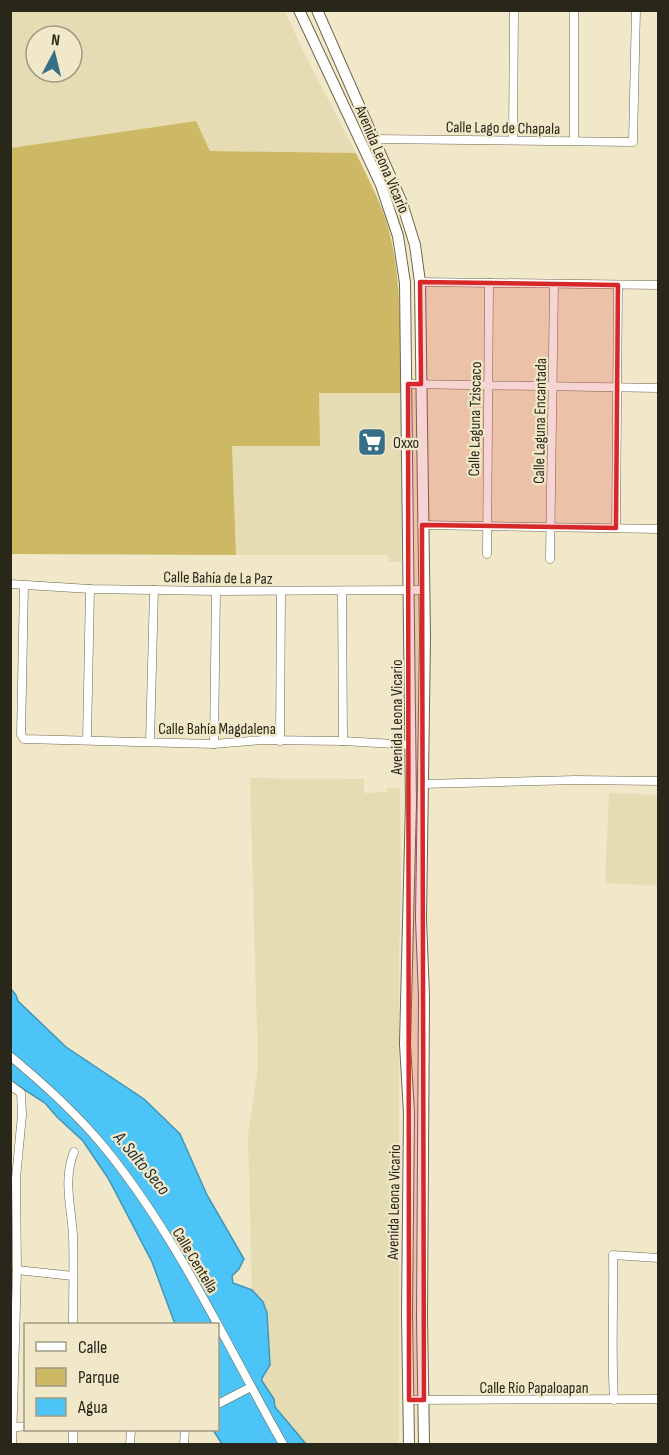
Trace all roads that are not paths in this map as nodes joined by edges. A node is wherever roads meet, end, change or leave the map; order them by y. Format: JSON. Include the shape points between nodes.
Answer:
{"nodes":[{"id":1,"x":299,"y":10,"type":"edge"},
{"id":2,"x":317,"y":10,"type":"edge"},
{"id":3,"x":514,"y":10,"type":"edge"},
{"id":4,"x":574,"y":10,"type":"edge"},
{"id":5,"x":636,"y":10,"type":"edge"},
{"id":6,"x":374,"y":139,"type":"junction"},
{"id":7,"x":513,"y":140,"type":"junction"},
{"id":8,"x":574,"y":141,"type":"junction"},
{"id":9,"x":420,"y":282,"type":"junction"},
{"id":10,"x":489,"y":283,"type":"junction"},
{"id":11,"x":554,"y":284,"type":"junction"},
{"id":12,"x":618,"y":285,"type":"junction"},
{"id":13,"x":658,"y":285,"type":"edge"},
{"id":14,"x":408,"y":384,"type":"junction"},
{"id":15,"x":421,"y":384,"type":"junction"},
{"id":16,"x":487,"y":385,"type":"junction"},
{"id":17,"x":552,"y":386,"type":"junction"},
{"id":18,"x":617,"y":387,"type":"junction"},
{"id":19,"x":658,"y":388,"type":"edge"},
{"id":20,"x":422,"y":525,"type":"junction"},
{"id":21,"x":486,"y":526,"type":"junction"},
{"id":22,"x":551,"y":527,"type":"junction"},
{"id":23,"x":615,"y":528,"type":"junction"},
{"id":24,"x":658,"y":529,"type":"edge"},
{"id":25,"x":487,"y":554,"type":"dead end"},
{"id":26,"x":550,"y":559,"type":"dead end"},
{"id":27,"x":10,"y":584,"type":"edge"},
{"id":28,"x":24,"y":586,"type":"junction"},
{"id":29,"x":90,"y":589,"type":"junction"},
{"id":30,"x":154,"y":590,"type":"junction"},
{"id":31,"x":410,"y":590,"type":"junction"},
{"id":32,"x":425,"y":590,"type":"junction"},
{"id":33,"x":216,"y":591,"type":"junction"},
{"id":34,"x":280,"y":591,"type":"junction"},
{"id":35,"x":342,"y":592,"type":"junction"},
{"id":36,"x":87,"y":740,"type":"junction"},
{"id":37,"x":279,"y":741,"type":"junction"},
{"id":38,"x":343,"y":741,"type":"junction"},
{"id":39,"x":150,"y":742,"type":"junction"},
{"id":40,"x":214,"y":744,"type":"junction"},
{"id":41,"x":411,"y":745,"type":"junction"},
{"id":42,"x":658,"y":781,"type":"edge"},
{"id":43,"x":422,"y":784,"type":"junction"},
{"id":44,"x":10,"y":1056,"type":"edge"},
{"id":45,"x":10,"y":1085,"type":"edge"},
{"id":46,"x":74,"y":1152,"type":"dead end"},
{"id":47,"x":658,"y":1258,"type":"edge"},
{"id":48,"x":15,"y":1275,"type":"edge"},
{"id":49,"x":73,"y":1275,"type":"junction"},
{"id":50,"x":73,"y":1323,"type":"edge"},
{"id":51,"x":216,"y":1323,"type":"edge"},
{"id":52,"x":219,"y":1328,"type":"edge"},
{"id":53,"x":251,"y":1388,"type":"junction"},
{"id":54,"x":658,"y":1399,"type":"edge"},
{"id":55,"x":409,"y":1400,"type":"junction"},
{"id":56,"x":424,"y":1400,"type":"junction"},
{"id":57,"x":614,"y":1400,"type":"junction"},
{"id":58,"x":219,"y":1404,"type":"edge"},
{"id":59,"x":11,"y":1428,"type":"edge"},
{"id":60,"x":12,"y":1444,"type":"edge"},
{"id":61,"x":283,"y":1444,"type":"edge"},
{"id":62,"x":410,"y":1444,"type":"edge"},
{"id":63,"x":424,"y":1444,"type":"edge"}],
"edges":[{"from":1,"to":14,"type":"street","name":"Avenida Leona Vicario","via":[[381,185],[398,236],[405,284]]},
{"from":2,"to":6,"type":"street","name":"Avenida Leona Vicario"},
{"from":3,"to":7,"type":"street"},
{"from":4,"to":8,"type":"street"},
{"from":5,"to":8,"type":"street","name":"Calle Lago de Chapala","via":[[633,142]]},
{"from":6,"to":7,"type":"street","name":"Calle Lago de Chapala"},
{"from":6,"to":9,"type":"street","name":"Avenida Leona Vicario","via":[[409,222]]},
{"from":7,"to":8,"type":"street","name":"Calle Lago de Chapala"},
{"from":9,"to":10,"type":"street"},
{"from":9,"to":15,"type":"street","name":"Avenida Leona Vicario"},
{"from":10,"to":11,"type":"street"},
{"from":10,"to":16,"type":"street","name":"Calle Laguna Tziscaco"},
{"from":11,"to":12,"type":"street"},
{"from":11,"to":17,"type":"street","name":"Calle Laguna Encantada"},
{"from":12,"to":13,"type":"street"},
{"from":12,"to":18,"type":"street"},
{"from":14,"to":15,"type":"street"},
{"from":14,"to":31,"type":"street","name":"Avenida Leona Vicario"},
{"from":15,"to":16,"type":"street"},
{"from":15,"to":20,"type":"street","name":"Avenida Leona Vicario"},
{"from":16,"to":17,"type":"street"},
{"from":16,"to":21,"type":"street","name":"Calle Laguna Tziscaco"},
{"from":17,"to":18,"type":"street"},
{"from":17,"to":22,"type":"street","name":"Calle Laguna Encantada"},
{"from":18,"to":19,"type":"street"},
{"from":18,"to":23,"type":"street"},
{"from":20,"to":21,"type":"street"},
{"from":20,"to":32,"type":"street","name":"Avenida Leona Vicario"},
{"from":21,"to":22,"type":"street"},
{"from":21,"to":25,"type":"street","name":"Calle Laguna Tziscaco"},
{"from":22,"to":23,"type":"street"},
{"from":22,"to":26,"type":"street","name":"Calle Laguna Encantada"},
{"from":23,"to":24,"type":"street"},
{"from":27,"to":28,"type":"street","name":"Calle Bahía de La Paz"},
{"from":28,"to":29,"type":"street","name":"Calle Bahía de La Paz"},
{"from":28,"to":36,"type":"street","name":"Calle Bahía Magdalena","via":[[21,735],[24,739]]},
{"from":29,"to":30,"type":"street","name":"Calle Bahía de La Paz"},
{"from":29,"to":36,"type":"street"},
{"from":30,"to":33,"type":"street","name":"Calle Bahía de La Paz"},
{"from":30,"to":39,"type":"street"},
{"from":31,"to":32,"type":"street","name":"Calle Bahía de La Paz"},
{"from":31,"to":35,"type":"street","name":"Calle Bahía de La Paz"},
{"from":31,"to":41,"type":"street","name":"Avenida Leona Vicario"},
{"from":32,"to":43,"type":"street","name":"Avenida Leona Vicario"},
{"from":33,"to":34,"type":"street","name":"Calle Bahía de La Paz"},
{"from":33,"to":40,"type":"street"},
{"from":34,"to":35,"type":"street","name":"Calle Bahía de La Paz"},
{"from":34,"to":37,"type":"street"},
{"from":35,"to":38,"type":"street"},
{"from":36,"to":39,"type":"street","name":"Calle Bahía Magdalena"},
{"from":37,"to":38,"type":"street","name":"Calle Bahía Magdalena"},
{"from":37,"to":40,"type":"street","name":"Calle Bahía Magdalena"},
{"from":38,"to":41,"type":"street","name":"Calle Bahía Magdalena"},
{"from":39,"to":40,"type":"street","name":"Calle Bahía Magdalena"},
{"from":41,"to":55,"type":"street","name":"Avenida Leona Vicario","via":[[405,1044],[409,1113]]},
{"from":42,"to":43,"type":"street"},
{"from":43,"to":56,"type":"street","name":"Avenida Leona Vicario"},
{"from":44,"to":51,"type":"street","name":"Calle Centella","via":[[71,1111],[105,1149],[150,1209]]},
{"from":45,"to":48,"type":"street","via":[[21,1093],[22,1115],[16,1178]]},
{"from":46,"to":49,"type":"street","via":[[67,1176]]},
{"from":47,"to":57,"type":"street","via":[[613,1255]]},
{"from":48,"to":49,"type":"street"},
{"from":48,"to":59,"type":"street"},
{"from":49,"to":50,"type":"street"},
{"from":52,"to":53,"type":"street","name":"Calle Centella"},
{"from":53,"to":58,"type":"street"},
{"from":53,"to":61,"type":"street","name":"Calle Centella"},
{"from":54,"to":57,"type":"street","name":"Calle Río Papaloapan"},
{"from":55,"to":56,"type":"street","name":"Calle Río Papaloapan"},
{"from":55,"to":62,"type":"street","name":"Avenida Leona Vicario"},
{"from":56,"to":57,"type":"street","name":"Calle Río Papaloapan"},
{"from":56,"to":63,"type":"street","name":"Avenida Leona Vicario"},
{"from":59,"to":60,"type":"street"}]}
